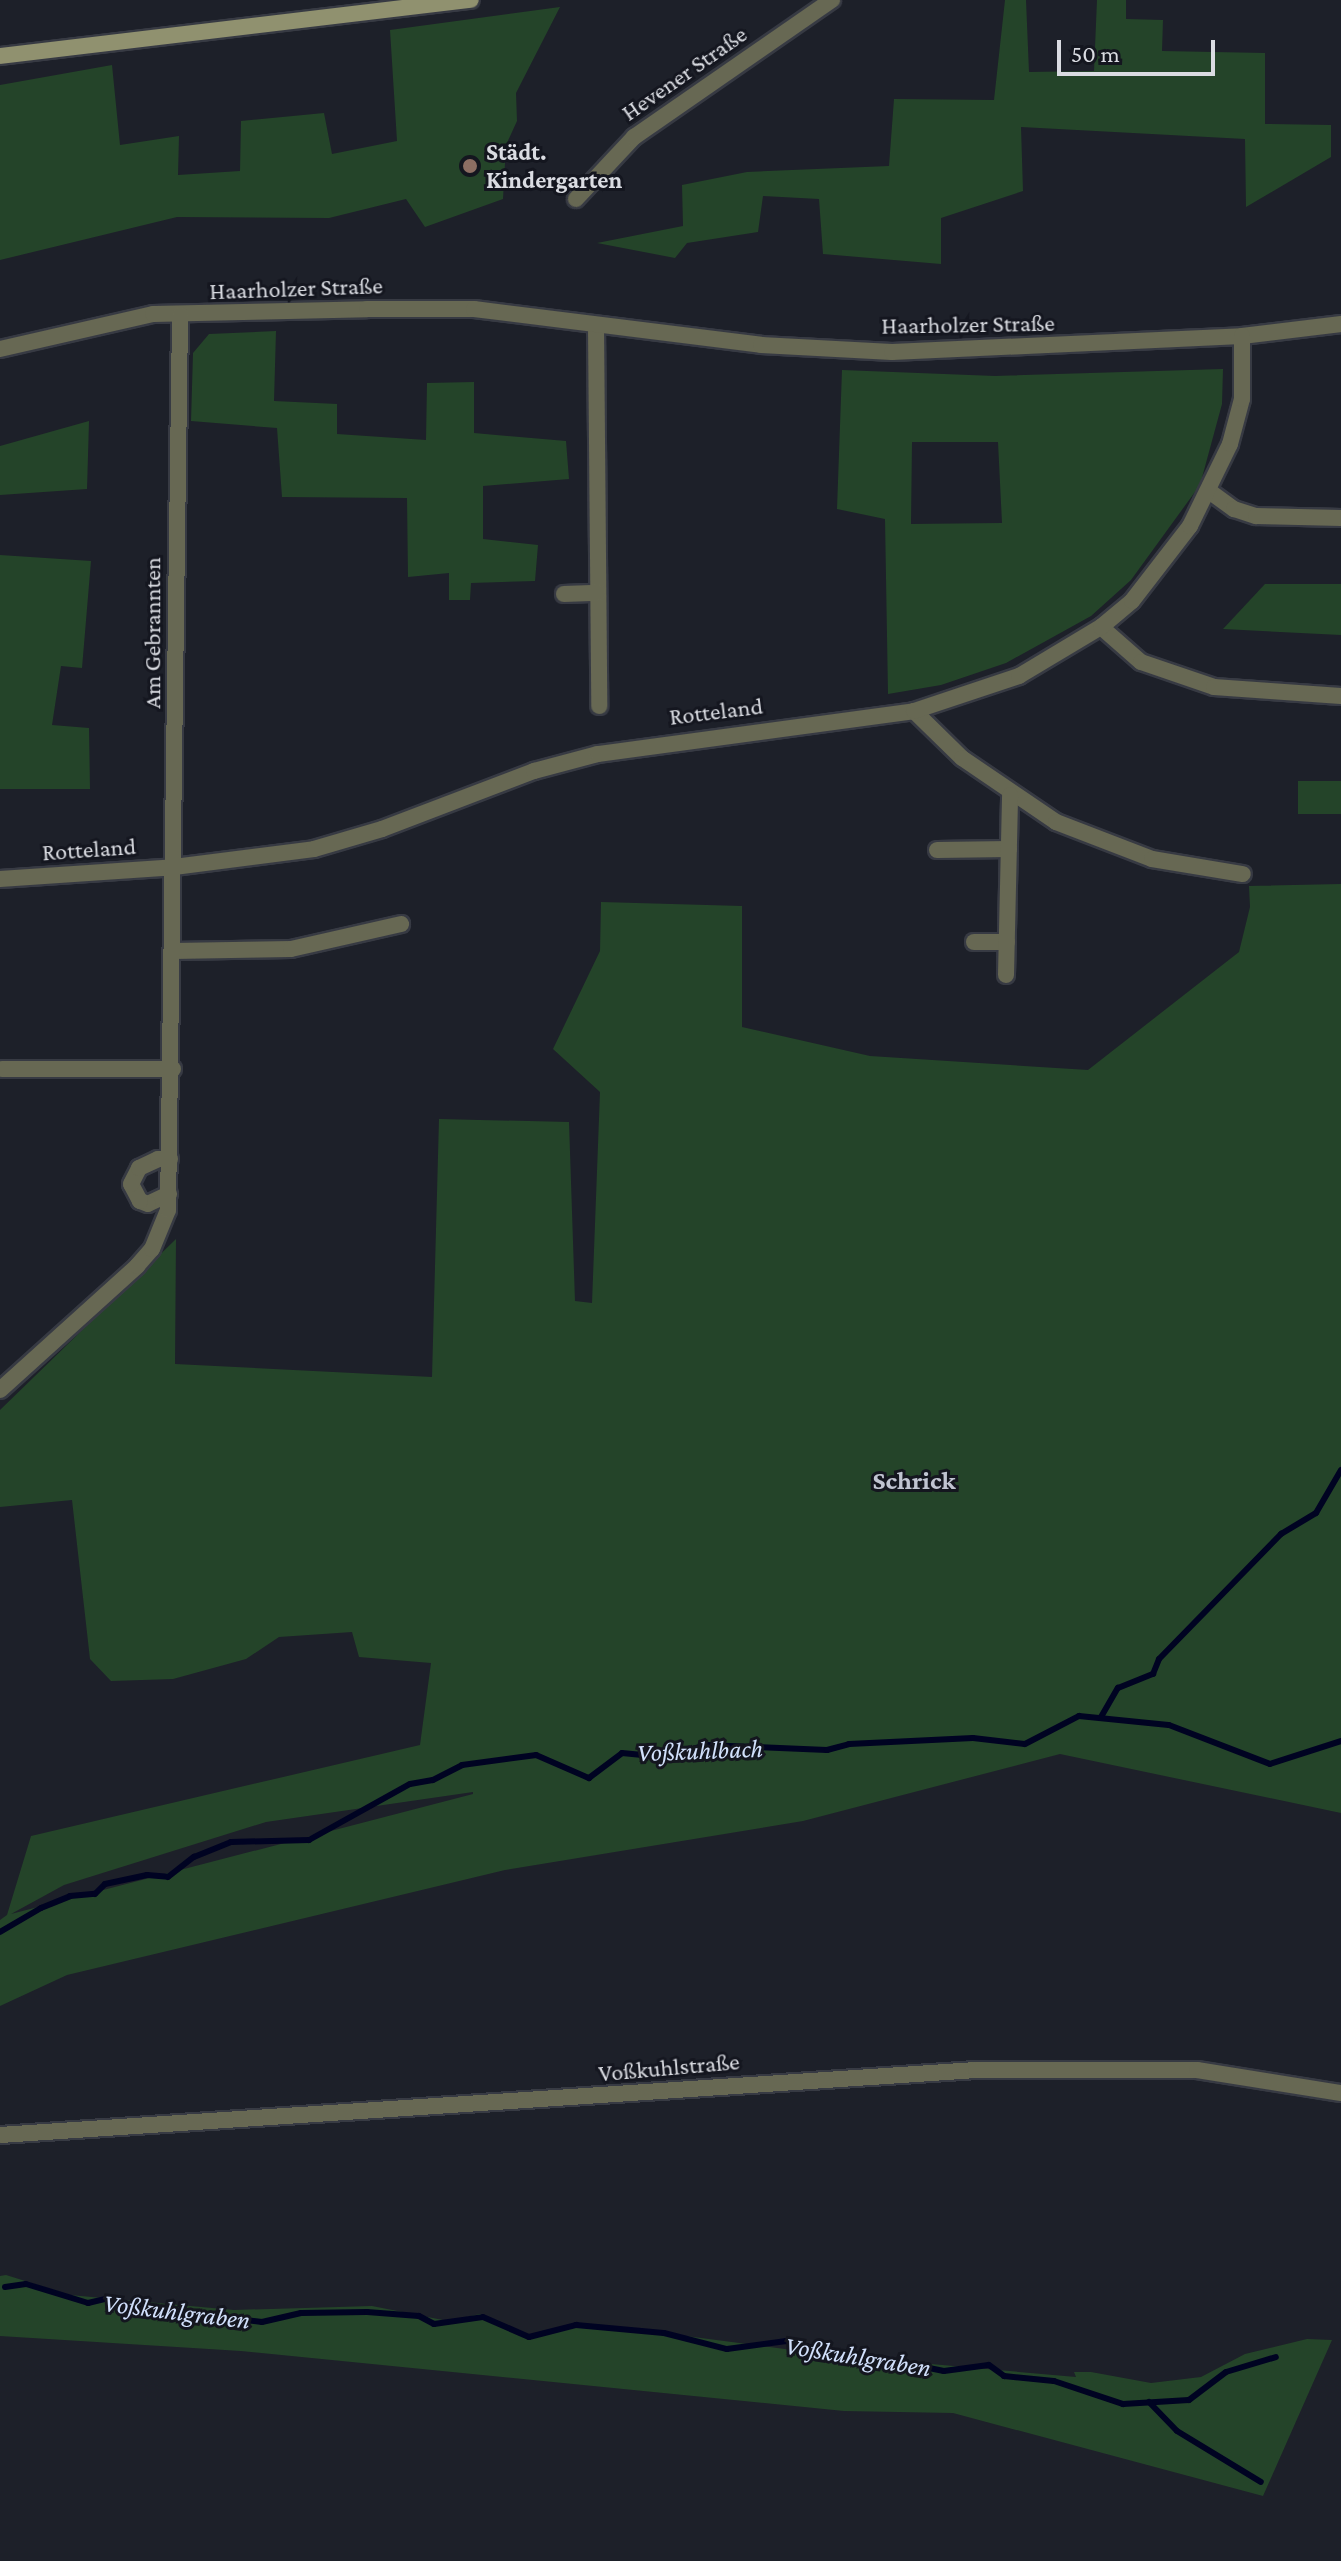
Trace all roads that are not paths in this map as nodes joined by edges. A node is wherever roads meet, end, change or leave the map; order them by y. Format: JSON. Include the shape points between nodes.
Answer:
{"nodes":[{"id":1,"x":471,"y":0,"type":"edge"},
{"id":2,"x":832,"y":0,"type":"edge"},
{"id":3,"x":0,"y":56,"type":"edge"},
{"id":4,"x":576,"y":199,"type":"dead end"},
{"id":5,"x":180,"y":315,"type":"junction"},
{"id":6,"x":1341,"y":324,"type":"edge"},
{"id":7,"x":596,"y":326,"type":"junction"},
{"id":8,"x":1242,"y":336,"type":"junction"},
{"id":9,"x":0,"y":349,"type":"edge"},
{"id":10,"x":1209,"y":491,"type":"junction"},
{"id":11,"x":1341,"y":518,"type":"edge"},
{"id":12,"x":598,"y":593,"type":"junction"},
{"id":13,"x":564,"y":594,"type":"dead end"},
{"id":14,"x":1101,"y":627,"type":"junction"},
{"id":15,"x":1341,"y":696,"type":"edge"},
{"id":16,"x":599,"y":706,"type":"dead end"},
{"id":17,"x":914,"y":711,"type":"junction"},
{"id":18,"x":1010,"y":795,"type":"junction"},
{"id":19,"x":1009,"y":849,"type":"junction"},
{"id":20,"x":937,"y":850,"type":"dead end"},
{"id":21,"x":174,"y":867,"type":"junction"},
{"id":22,"x":1243,"y":874,"type":"dead end"},
{"id":23,"x":0,"y":879,"type":"edge"},
{"id":24,"x":401,"y":924,"type":"dead end"},
{"id":25,"x":974,"y":942,"type":"dead end"},
{"id":26,"x":1007,"y":942,"type":"junction"},
{"id":27,"x":173,"y":951,"type":"junction"},
{"id":28,"x":1006,"y":975,"type":"dead end"},
{"id":29,"x":2,"y":1069,"type":"edge"},
{"id":30,"x":173,"y":1069,"type":"junction"},
{"id":31,"x":170,"y":1159,"type":"junction"},
{"id":32,"x":169,"y":1194,"type":"junction"},
{"id":33,"x":0,"y":1390,"type":"edge"},
{"id":34,"x":1341,"y":2093,"type":"edge"},
{"id":35,"x":0,"y":2135,"type":"edge"}],
"edges":[{"from":1,"to":3,"type":"street"},
{"from":2,"to":4,"type":"street","name":"Hevener Straße","via":[[646,127]]},
{"from":5,"to":7,"type":"street","name":"Haarholzer Straße","via":[[474,309]]},
{"from":5,"to":9,"type":"street","name":"Haarholzer Straße","via":[[153,314]]},
{"from":5,"to":21,"type":"street","name":"Am Gebrannten"},
{"from":6,"to":8,"type":"street","name":"Haarholzer Straße"},
{"from":7,"to":8,"type":"street","name":"Haarholzer Straße","via":[[761,345],[892,352]]},
{"from":7,"to":12,"type":"street"},
{"from":8,"to":10,"type":"street","name":"Rotteland","via":[[1242,399]]},
{"from":10,"to":11,"type":"street","via":[[1234,509],[1256,516]]},
{"from":10,"to":14,"type":"street","name":"Rotteland","via":[[1163,566]]},
{"from":12,"to":13,"type":"street"},
{"from":12,"to":16,"type":"street"},
{"from":14,"to":15,"type":"street","via":[[1141,662],[1214,687]]},
{"from":14,"to":17,"type":"street","name":"Rotteland","via":[[1019,676]]},
{"from":17,"to":18,"type":"street"},
{"from":17,"to":21,"type":"street","name":"Rotteland","via":[[598,754],[314,849]]},
{"from":18,"to":19,"type":"street"},
{"from":18,"to":22,"type":"street","via":[[1100,842],[1206,871]]},
{"from":19,"to":20,"type":"street"},
{"from":19,"to":26,"type":"street"},
{"from":21,"to":23,"type":"street","name":"Rotteland"},
{"from":21,"to":27,"type":"street","name":"Am Gebrannten"},
{"from":24,"to":27,"type":"street","via":[[291,949]]},
{"from":25,"to":26,"type":"street"},
{"from":26,"to":28,"type":"street"},
{"from":27,"to":30,"type":"street","name":"Am Gebrannten"},
{"from":29,"to":30,"type":"street"},
{"from":30,"to":31,"type":"street","name":"Am Gebrannten"},
{"from":31,"to":32,"type":"street","name":"Am Gebrannten"},
{"from":31,"to":32,"type":"street","via":[[139,1168],[131,1184],[140,1201],[148,1204]]},
{"from":32,"to":33,"type":"street","name":"Am Gebrannten","via":[[152,1249]]},
{"from":34,"to":35,"type":"street","name":"Voßkuhlstraße","via":[[1197,2070],[976,2070]]}]}
